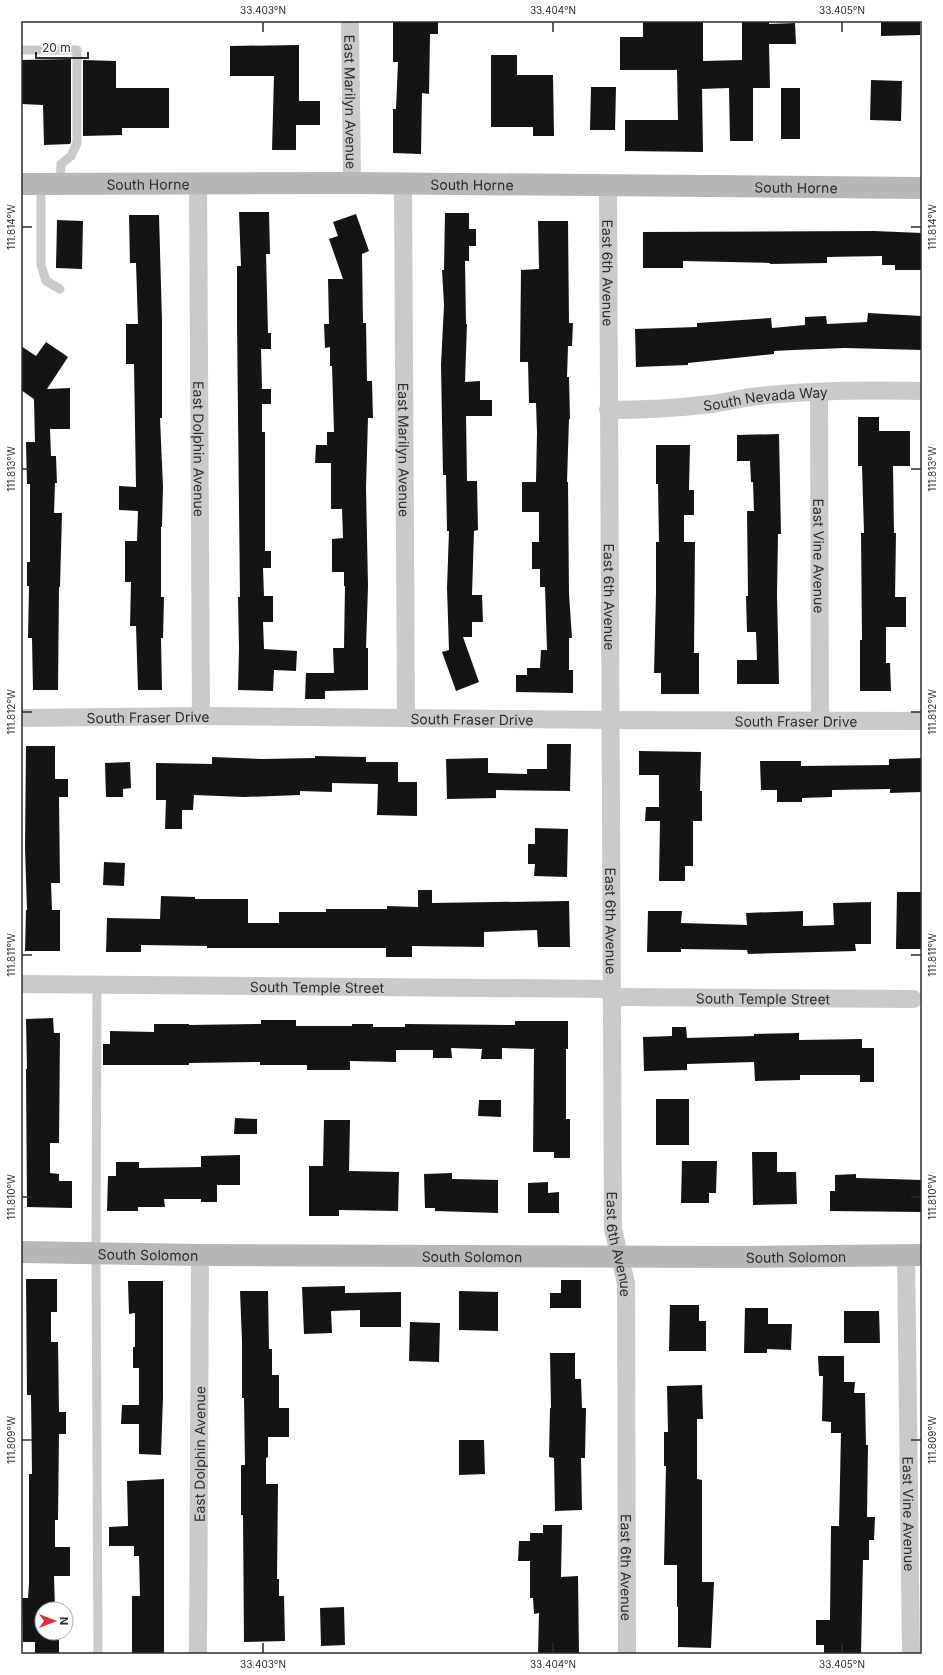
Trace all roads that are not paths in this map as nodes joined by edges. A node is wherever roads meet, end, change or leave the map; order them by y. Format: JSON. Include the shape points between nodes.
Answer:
{"nodes":[{"id":1,"x":350,"y":21,"type":"edge"},
{"id":2,"x":21,"y":50,"type":"edge"},
{"id":3,"x":198,"y":183,"type":"junction"},
{"id":4,"x":352,"y":183,"type":"junction"},
{"id":5,"x":41,"y":184,"type":"edge"},
{"id":6,"x":403,"y":184,"type":"junction"},
{"id":7,"x":608,"y":186,"type":"junction"},
{"id":8,"x":922,"y":188,"type":"edge"},
{"id":9,"x":60,"y":289,"type":"dead end"},
{"id":10,"x":922,"y":391,"type":"edge"},
{"id":11,"x":819,"y":392,"type":"junction"},
{"id":12,"x":608,"y":410,"type":"junction"},
{"id":13,"x":201,"y":716,"type":"junction"},
{"id":14,"x":406,"y":717,"type":"junction"},
{"id":15,"x":21,"y":718,"type":"edge"},
{"id":16,"x":611,"y":720,"type":"junction"},
{"id":17,"x":820,"y":720,"type":"junction"},
{"id":18,"x":922,"y":721,"type":"edge"},
{"id":19,"x":21,"y":984,"type":"edge"},
{"id":20,"x":97,"y":985,"type":"junction"},
{"id":21,"x":612,"y":993,"type":"junction"},
{"id":22,"x":913,"y":999,"type":"dead end"},
{"id":23,"x":21,"y":1252,"type":"edge"},
{"id":24,"x":96,"y":1252,"type":"junction"},
{"id":25,"x":200,"y":1255,"type":"junction"},
{"id":26,"x":914,"y":1255,"type":"edge"},
{"id":27,"x":619,"y":1256,"type":"junction"},
{"id":28,"x":916,"y":1524,"type":"edge"},
{"id":29,"x":98,"y":1654,"type":"edge"},
{"id":30,"x":198,"y":1654,"type":"edge"},
{"id":31,"x":628,"y":1654,"type":"edge"},
{"id":32,"x":911,"y":1654,"type":"edge"}],
"edges":[{"from":1,"to":4,"type":"street","name":"East Marilyn Avenue"},
{"from":2,"to":5,"type":"lane","via":[[76,50],[77,143],[71,156]]},
{"from":3,"to":4,"type":"street","name":"South Horne"},
{"from":3,"to":5,"type":"street","name":"South Horne"},
{"from":3,"to":13,"type":"street","name":"East Dolphin Avenue"},
{"from":4,"to":6,"type":"street","name":"South Horne"},
{"from":5,"to":9,"type":"lane","via":[[41,265],[46,281]]},
{"from":6,"to":7,"type":"street","name":"South Horne"},
{"from":6,"to":14,"type":"street","name":"East Marilyn Avenue"},
{"from":7,"to":8,"type":"street","name":"South Horne"},
{"from":7,"to":12,"type":"street","name":"East 6th Avenue"},
{"from":10,"to":11,"type":"street","name":"South Nevada Way"},
{"from":11,"to":12,"type":"street","name":"South Nevada Way","via":[[751,397],[712,404],[646,410]]},
{"from":11,"to":17,"type":"street","name":"East Vine Avenue"},
{"from":12,"to":16,"type":"street","name":"East 6th Avenue"},
{"from":13,"to":14,"type":"street","name":"South Fraser Drive"},
{"from":13,"to":15,"type":"street","name":"South Fraser Drive"},
{"from":14,"to":16,"type":"street","name":"South Fraser Drive"},
{"from":16,"to":17,"type":"street","name":"South Fraser Drive"},
{"from":16,"to":21,"type":"street","name":"East 6th Avenue"},
{"from":17,"to":18,"type":"street","name":"South Fraser Drive"},
{"from":19,"to":20,"type":"street","name":"South Temple Street"},
{"from":20,"to":21,"type":"street","name":"South Temple Street"},
{"from":20,"to":24,"type":"lane"},
{"from":21,"to":22,"type":"street","name":"South Temple Street"},
{"from":21,"to":27,"type":"street","name":"East 6th Avenue","via":[[613,1229]]},
{"from":23,"to":24,"type":"street","name":"South Solomon"},
{"from":24,"to":25,"type":"street","name":"South Solomon"},
{"from":24,"to":29,"type":"lane"},
{"from":25,"to":27,"type":"street","name":"South Solomon"},
{"from":25,"to":30,"type":"street","name":"East Dolphin Avenue"},
{"from":26,"to":27,"type":"street","name":"South Solomon"},
{"from":26,"to":28,"type":"street","name":"East Vine Avenue"},
{"from":27,"to":31,"type":"street","name":"East 6th Avenue","via":[[626,1283]]},
{"from":28,"to":32,"type":"street","name":"East Vine Avenue"}]}
